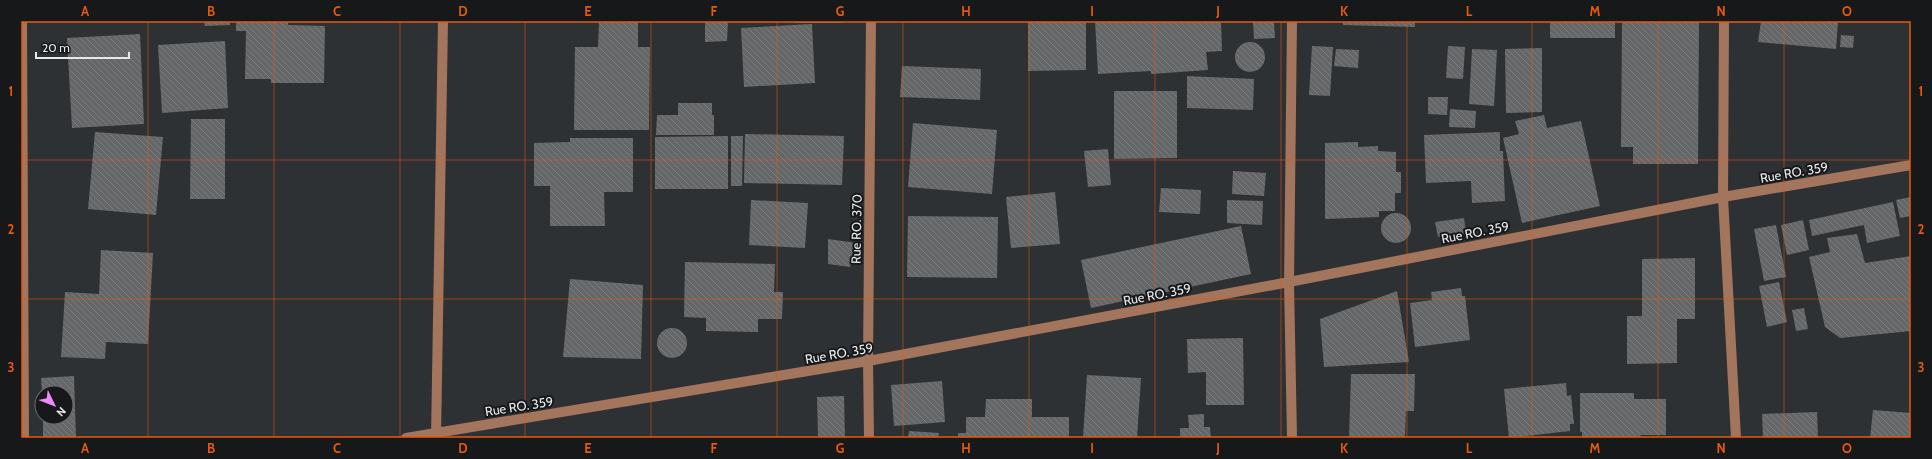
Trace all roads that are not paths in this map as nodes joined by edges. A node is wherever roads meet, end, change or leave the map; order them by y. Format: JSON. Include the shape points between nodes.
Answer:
{"nodes":[{"id":1,"x":22,"y":21,"type":"edge"},
{"id":2,"x":443,"y":21,"type":"edge"},
{"id":3,"x":871,"y":21,"type":"edge"},
{"id":4,"x":1292,"y":21,"type":"edge"},
{"id":5,"x":1724,"y":21,"type":"edge"},
{"id":6,"x":1911,"y":165,"type":"edge"},
{"id":7,"x":1724,"y":197,"type":"junction"},
{"id":8,"x":1289,"y":282,"type":"junction"},
{"id":9,"x":868,"y":361,"type":"junction"},
{"id":10,"x":436,"y":436,"type":"edge"},
{"id":11,"x":24,"y":438,"type":"edge"},
{"id":12,"x":406,"y":438,"type":"edge"},
{"id":13,"x":869,"y":438,"type":"edge"},
{"id":14,"x":1292,"y":438,"type":"edge"},
{"id":15,"x":1736,"y":438,"type":"edge"}],
"edges":[{"from":1,"to":11,"type":"street"},
{"from":2,"to":10,"type":"street"},
{"from":3,"to":9,"type":"street","name":"Rue RO. 370"},
{"from":4,"to":8,"type":"street"},
{"from":5,"to":7,"type":"street"},
{"from":6,"to":7,"type":"street","name":"Rue RO. 359"},
{"from":7,"to":8,"type":"street","name":"Rue RO. 359"},
{"from":7,"to":15,"type":"street"},
{"from":8,"to":9,"type":"street","name":"Rue RO. 359"},
{"from":8,"to":14,"type":"street"},
{"from":9,"to":10,"type":"street","name":"Rue RO. 359"},
{"from":9,"to":13,"type":"street","name":"Rue RO. 370"},
{"from":10,"to":12,"type":"street","name":"Rue RO. 359"}]}
